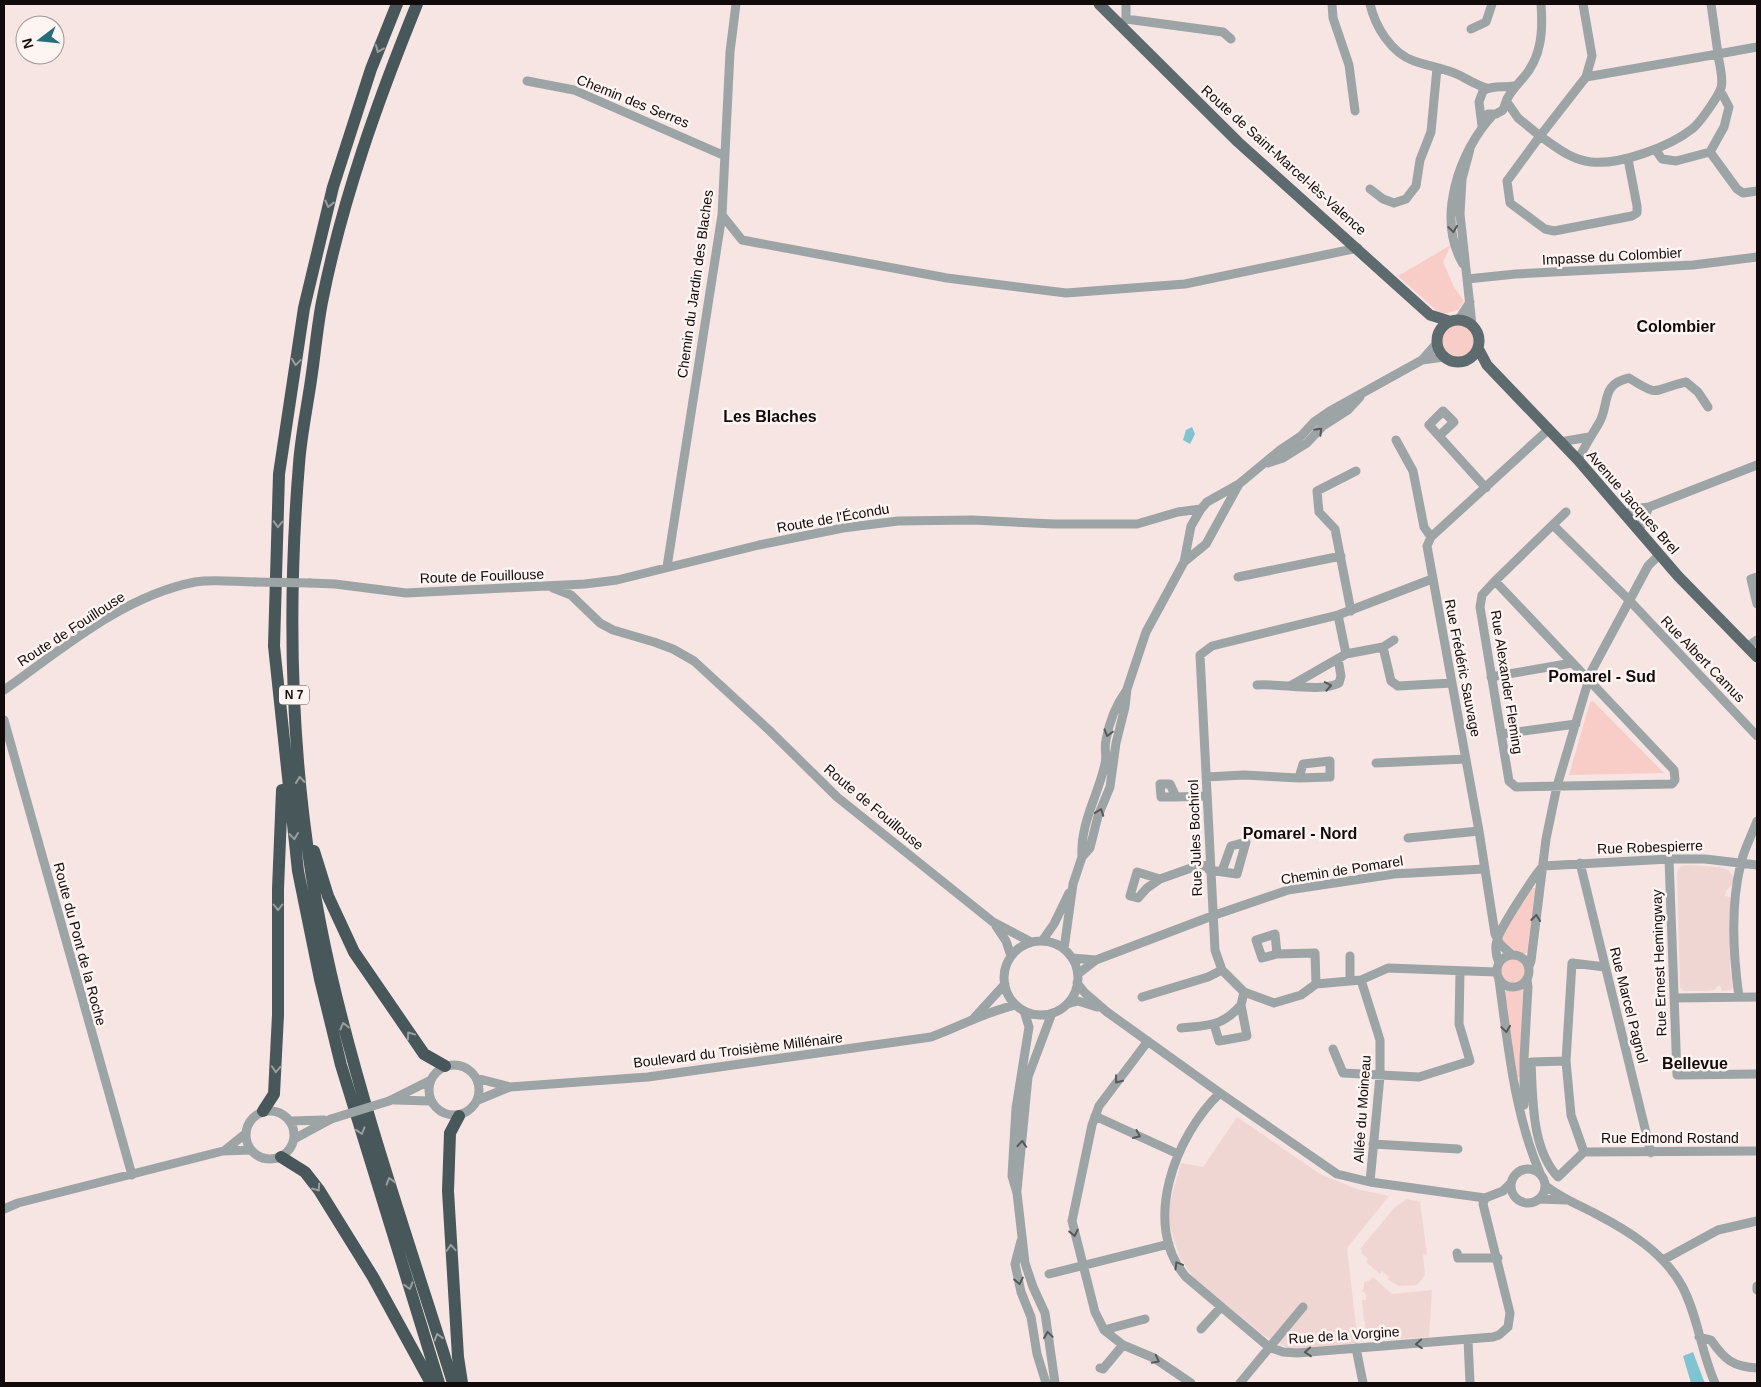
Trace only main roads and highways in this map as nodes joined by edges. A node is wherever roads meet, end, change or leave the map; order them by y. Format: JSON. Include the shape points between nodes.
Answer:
{"nodes":[{"id":1,"x":397,"y":4,"type":"edge"},
{"id":2,"x":417,"y":4,"type":"edge"},
{"id":3,"x":1098,"y":4,"type":"edge"},
{"id":4,"x":1430,"y":314,"type":"junction"},
{"id":5,"x":1454,"y":320,"type":"junction"},
{"id":6,"x":1437,"y":338,"type":"junction"},
{"id":7,"x":1478,"y":348,"type":"junction"},
{"id":8,"x":1468,"y":359,"type":"junction"},
{"id":9,"x":1487,"y":365,"type":"junction"},
{"id":10,"x":1757,"y":657,"type":"edge"},
{"id":11,"x":284,"y":753,"type":"junction"},
{"id":12,"x":303,"y":812,"type":"junction"},
{"id":13,"x":445,"y":1066,"type":"road end"},
{"id":14,"x":263,"y":1111,"type":"road end"},
{"id":15,"x":459,"y":1116,"type":"road end"},
{"id":16,"x":281,"y":1157,"type":"road end"},
{"id":17,"x":431,"y":1383,"type":"edge"},
{"id":18,"x":439,"y":1383,"type":"edge"},
{"id":19,"x":453,"y":1383,"type":"edge"},
{"id":20,"x":462,"y":1383,"type":"edge"}],
"edges":[{"from":1,"to":11,"type":"highway","number":"N 7","one_way":true,"via":[[371,69],[333,187],[304,308],[279,474],[274,646]]},
{"from":12,"to":2,"type":"highway","number":"N 7","one_way":true,"via":[[296,747],[292,629],[299,462],[322,302],[352,184],[389,73]]},
{"from":3,"to":4,"type":"main road","name":"Route de Saint-Marcel-lès-Valence","via":[[1123,22],[1238,142]]},
{"from":4,"to":5,"type":"main road","name":"Route de Saint-Marcel-lès-Valence"},
{"from":4,"to":6,"type":"main road","name":"Route de Saint-Marcel-lès-Valence"},
{"from":5,"to":6,"type":"main road","via":[[1442,326]]},
{"from":5,"to":7,"type":"main road","via":[[1472,325],[1478,336]]},
{"from":6,"to":8,"type":"main road","via":[[1444,357],[1456,362]]},
{"from":7,"to":8,"type":"main road"},
{"from":7,"to":9,"type":"main road","name":"Avenue Jacques Brel"},
{"from":8,"to":9,"type":"main road","name":"Avenue Jacques Brel"},
{"from":9,"to":10,"type":"main road","name":"Avenue Jacques Brel","via":[[1578,460],[1659,555]]},
{"from":11,"to":14,"type":"highway","one_way":true,"via":[[274,1094]]},
{"from":11,"to":18,"type":"highway","number":"N 7","one_way":true,"via":[[298,871],[341,1065]]},
{"from":13,"to":12,"type":"highway","one_way":true,"via":[[424,1054],[354,952],[328,896]]},
{"from":19,"to":12,"type":"highway","number":"N 7","one_way":true,"via":[[351,1052],[330,972]]},
{"from":20,"to":15,"type":"highway","one_way":true,"via":[[448,1191],[450,1133]]},
{"from":16,"to":17,"type":"highway","one_way":true,"via":[[305,1172],[319,1190],[373,1277]]}]}
